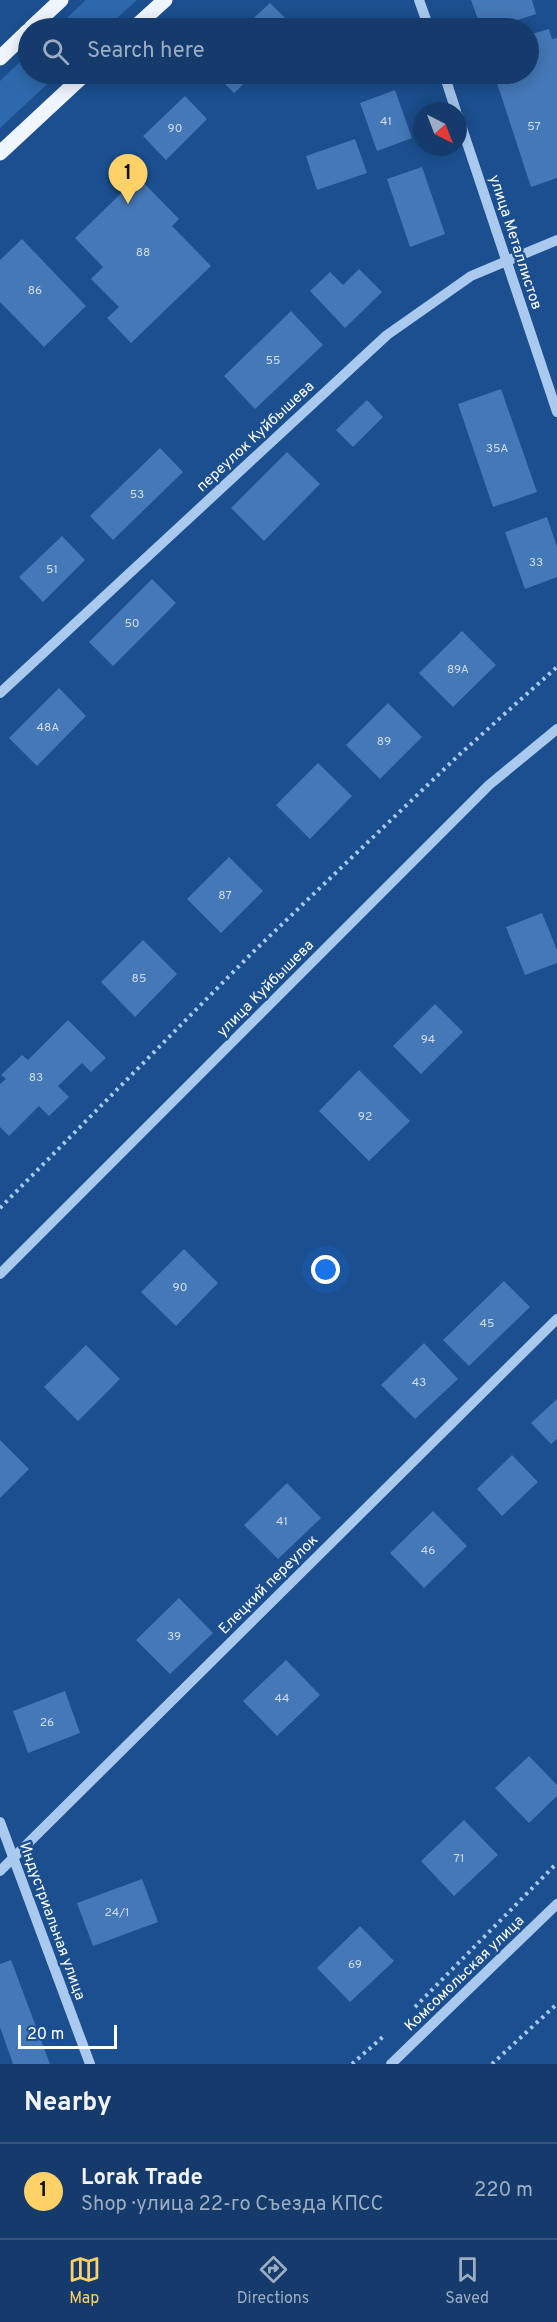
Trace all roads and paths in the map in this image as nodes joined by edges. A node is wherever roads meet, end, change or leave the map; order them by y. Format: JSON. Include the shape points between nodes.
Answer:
{"nodes":[{"id":1,"x":165,"y":0,"type":"edge"},
{"id":2,"x":419,"y":0,"type":"edge"},
{"id":3,"x":57,"y":1,"type":"edge"},
{"id":4,"x":41,"y":18,"type":"edge"},
{"id":5,"x":145,"y":18,"type":"edge"},
{"id":6,"x":425,"y":18,"type":"edge"},
{"id":7,"x":18,"y":41,"type":"edge"},
{"id":8,"x":0,"y":58,"type":"edge"},
{"id":9,"x":74,"y":84,"type":"edge"},
{"id":10,"x":447,"y":84,"type":"edge"},
{"id":11,"x":453,"y":102,"type":"edge"},
{"id":12,"x":467,"y":143,"type":"edge"},
{"id":13,"x":0,"y":153,"type":"edge"},
{"id":14,"x":557,"y":240,"type":"edge"},
{"id":15,"x":506,"y":260,"type":"junction"},
{"id":16,"x":557,"y":412,"type":"edge"},
{"id":17,"x":557,"y":667,"type":"edge"},
{"id":18,"x":0,"y":693,"type":"edge"},
{"id":19,"x":557,"y":729,"type":"edge"},
{"id":20,"x":0,"y":1208,"type":"edge"},
{"id":21,"x":0,"y":1274,"type":"edge"},
{"id":22,"x":557,"y":1319,"type":"edge"},
{"id":23,"x":0,"y":1822,"type":"edge"},
{"id":24,"x":14,"y":1857,"type":"junction"},
{"id":25,"x":557,"y":1863,"type":"edge"},
{"id":26,"x":0,"y":1871,"type":"edge"},
{"id":27,"x":557,"y":1904,"type":"edge"},
{"id":28,"x":557,"y":2004,"type":"edge"},
{"id":29,"x":412,"y":2010,"type":"dead end"},
{"id":30,"x":387,"y":2033,"type":"dead end"},
{"id":31,"x":90,"y":2064,"type":"edge"},
{"id":32,"x":352,"y":2064,"type":"edge"},
{"id":33,"x":391,"y":2064,"type":"edge"},
{"id":34,"x":492,"y":2064,"type":"edge"}],
"edges":[{"from":1,"to":5,"type":"main road"},
{"from":2,"to":6,"type":"street"},
{"from":3,"to":4,"type":"main road"},
{"from":7,"to":8,"type":"main road"},
{"from":9,"to":13,"type":"main road"},
{"from":10,"to":11,"type":"street"},
{"from":12,"to":15,"type":"street","name":"улица Металлистов"},
{"from":14,"to":15,"type":"street","name":"переулок Куйбышева"},
{"from":15,"to":16,"type":"street","name":"улица Металлистов"},
{"from":15,"to":18,"type":"street","name":"переулок Куйбышева","via":[[471,276],[387,335]]},
{"from":17,"to":20,"type":"path","via":[[253,952]]},
{"from":19,"to":21,"type":"street","name":"улица Куйбышева","via":[[489,785]]},
{"from":22,"to":24,"type":"street","name":"Елецкий переулок"},
{"from":23,"to":24,"type":"street","name":"Индустриальная улица"},
{"from":24,"to":26,"type":"street","name":"Елецкий переулок"},
{"from":24,"to":31,"type":"street","name":"Индустриальная улица"},
{"from":25,"to":29,"type":"path"},
{"from":27,"to":33,"type":"street","name":"Комсомольская улица"},
{"from":28,"to":34,"type":"path"},
{"from":30,"to":32,"type":"path"}]}
